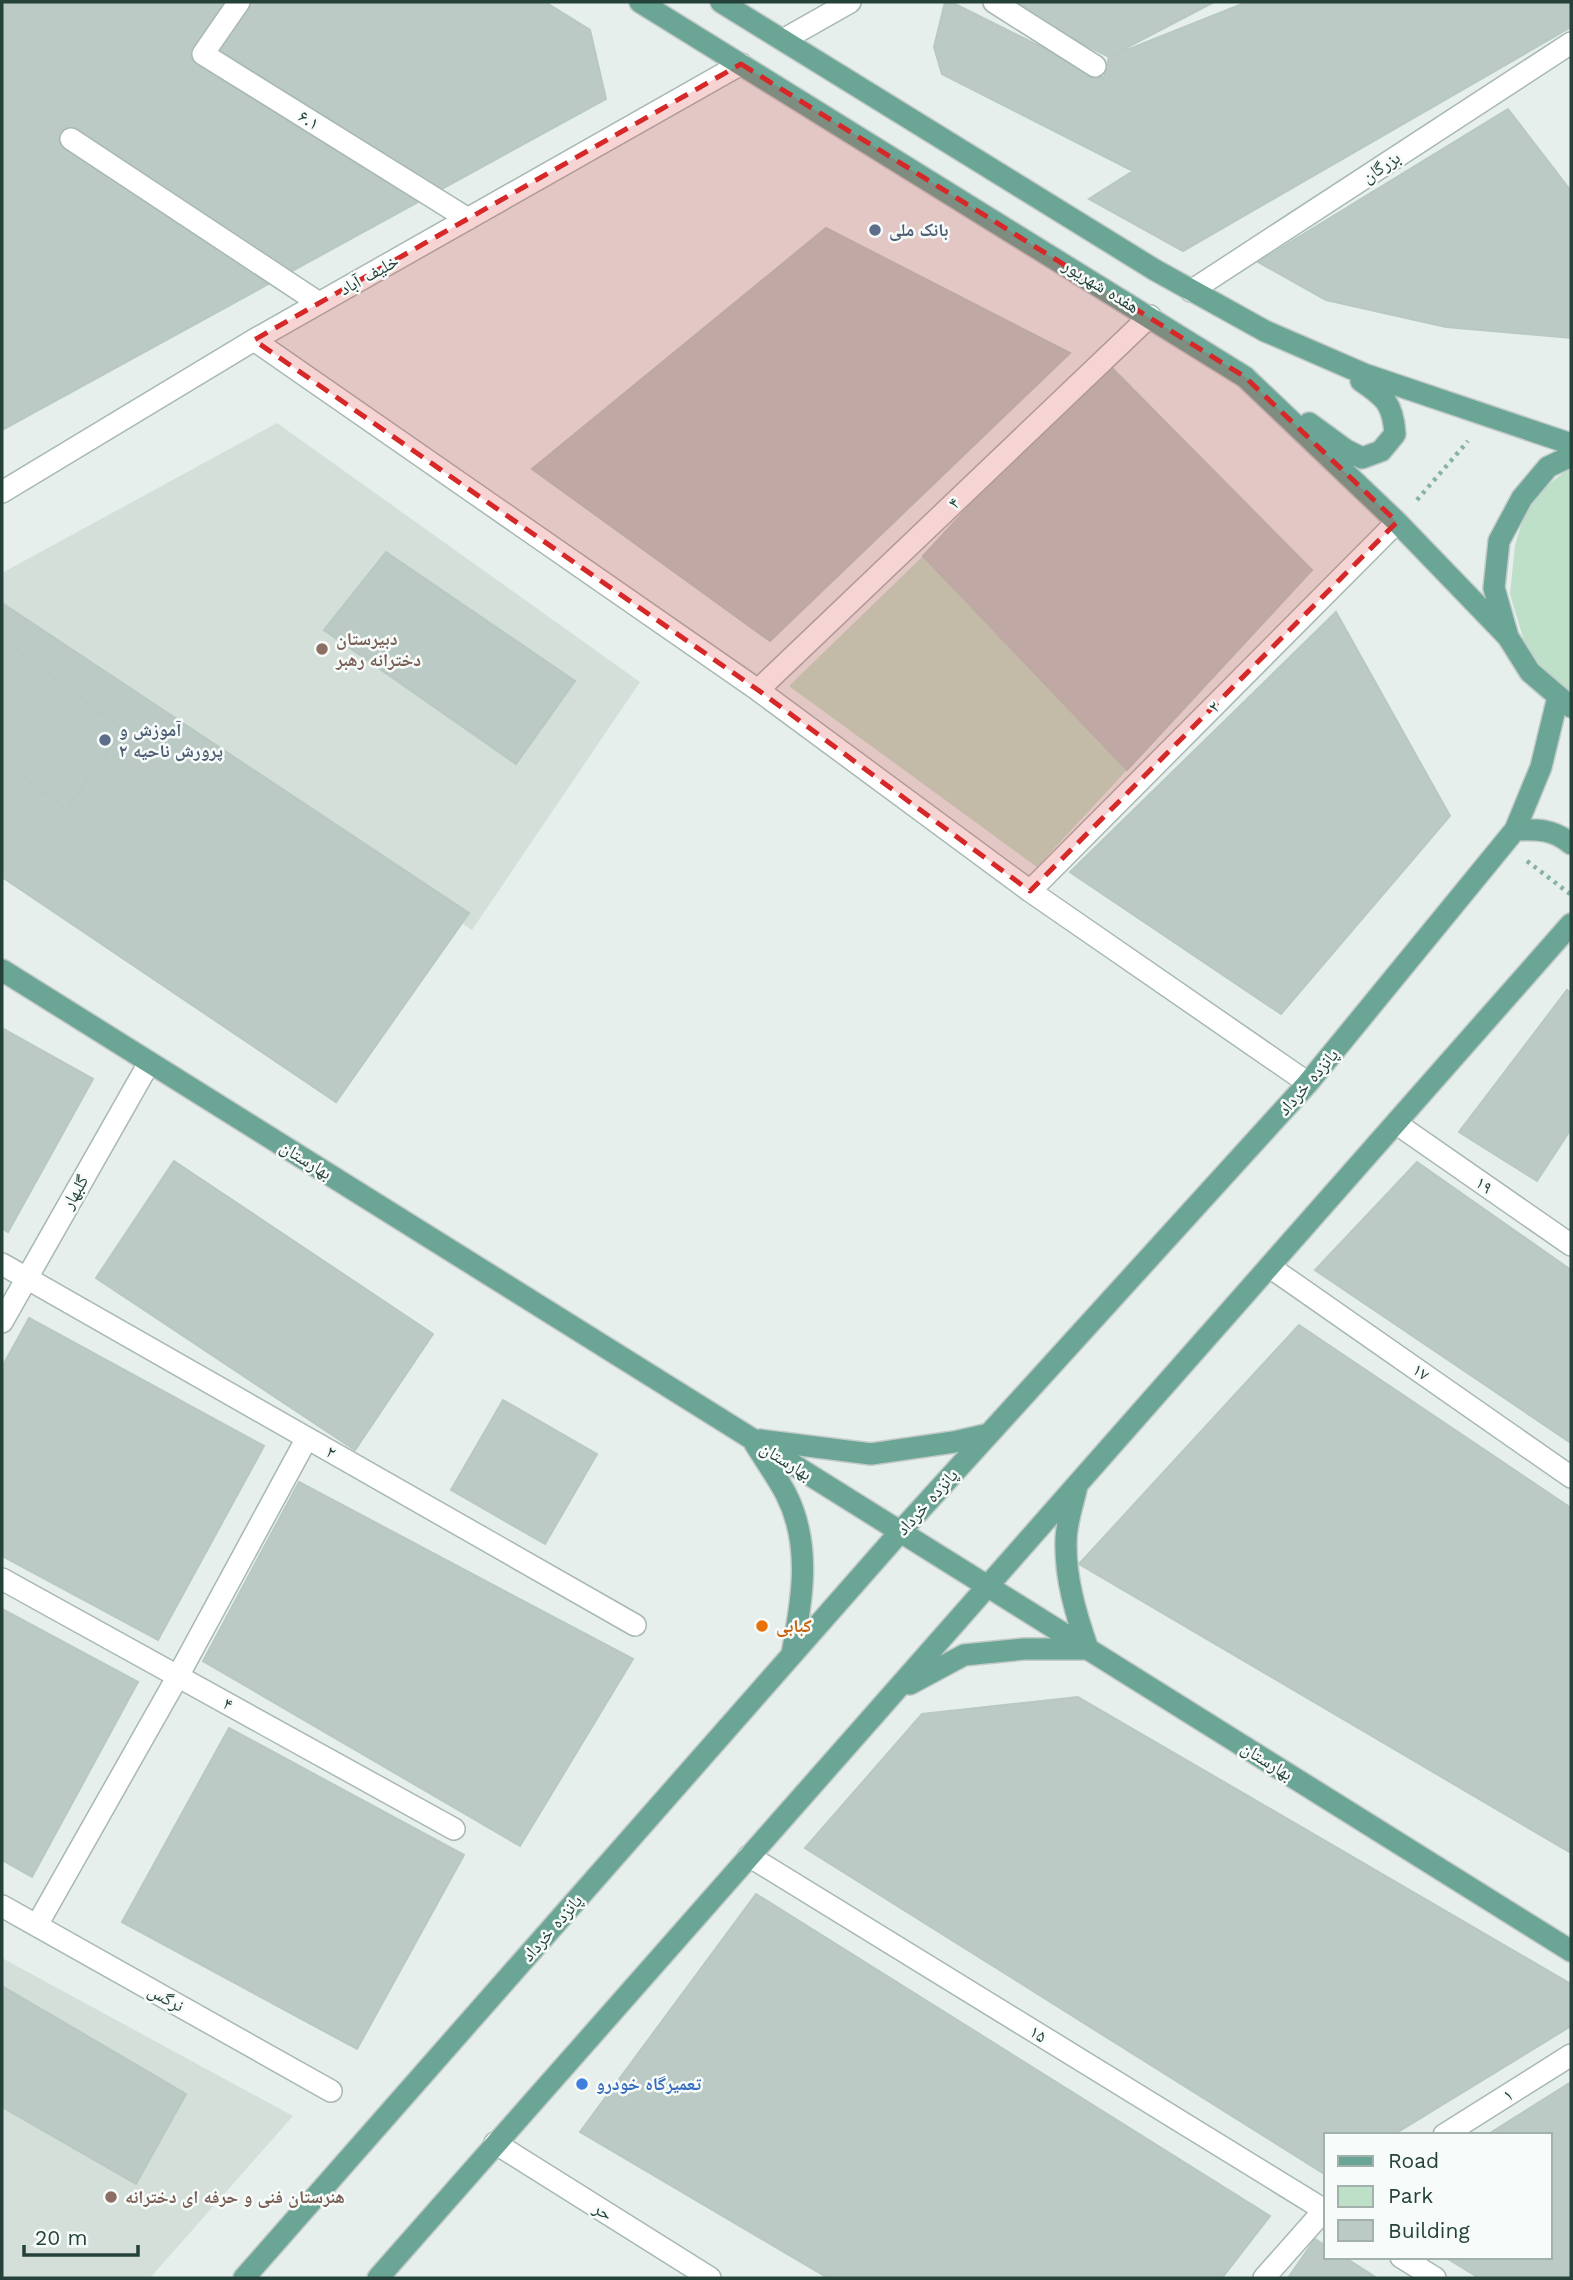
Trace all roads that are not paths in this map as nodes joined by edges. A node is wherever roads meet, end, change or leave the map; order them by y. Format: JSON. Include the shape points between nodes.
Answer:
{"nodes":[{"id":1,"x":239,"y":2,"type":"edge"},
{"id":2,"x":640,"y":2,"type":"edge"},
{"id":3,"x":721,"y":2,"type":"edge"},
{"id":4,"x":850,"y":2,"type":"edge"},
{"id":5,"x":994,"y":2,"type":"edge"},
{"id":6,"x":783,"y":40,"type":"junction"},
{"id":7,"x":1571,"y":43,"type":"edge"},
{"id":8,"x":741,"y":64,"type":"junction"},
{"id":9,"x":1095,"y":66,"type":"dead end"},
{"id":10,"x":71,"y":139,"type":"dead end"},
{"id":11,"x":468,"y":219,"type":"junction"},
{"id":12,"x":1191,"y":290,"type":"junction"},
{"id":13,"x":319,"y":303,"type":"junction"},
{"id":14,"x":1150,"y":316,"type":"junction"},
{"id":15,"x":254,"y":340,"type":"junction"},
{"id":16,"x":1326,"y":357,"type":"junction"},
{"id":17,"x":1245,"y":377,"type":"junction"},
{"id":18,"x":1571,"y":444,"type":"edge"},
{"id":19,"x":1571,"y":456,"type":"edge"},
{"id":20,"x":2,"y":492,"type":"edge"},
{"id":21,"x":1397,"y":522,"type":"junction"},
{"id":22,"x":1508,"y":637,"type":"junction"},
{"id":23,"x":758,"y":690,"type":"junction"},
{"id":24,"x":1564,"y":702,"type":"edge"},
{"id":25,"x":1509,"y":837,"type":"junction"},
{"id":26,"x":1571,"y":844,"type":"edge"},
{"id":27,"x":1030,"y":891,"type":"junction"},
{"id":28,"x":1571,"y":924,"type":"edge"},
{"id":29,"x":2,"y":970,"type":"edge"},
{"id":30,"x":149,"y":1063,"type":"junction"},
{"id":31,"x":1308,"y":1083,"type":"junction"},
{"id":32,"x":1397,"y":1124,"type":"junction"},
{"id":33,"x":1571,"y":1245,"type":"edge"},
{"id":34,"x":2,"y":1264,"type":"edge"},
{"id":35,"x":1270,"y":1267,"type":"junction"},
{"id":36,"x":27,"y":1278,"type":"junction"},
{"id":37,"x":2,"y":1322,"type":"edge"},
{"id":38,"x":989,"y":1434,"type":"junction"},
{"id":39,"x":307,"y":1438,"type":"junction"},
{"id":40,"x":752,"y":1439,"type":"junction"},
{"id":41,"x":1571,"y":1477,"type":"edge"},
{"id":42,"x":1077,"y":1485,"type":"junction"},
{"id":43,"x":900,"y":1532,"type":"junction"},
{"id":44,"x":2,"y":1579,"type":"edge"},
{"id":45,"x":988,"y":1587,"type":"junction"},
{"id":46,"x":635,"y":1625,"type":"dead end"},
{"id":47,"x":1088,"y":1649,"type":"junction"},
{"id":48,"x":792,"y":1655,"type":"junction"},
{"id":49,"x":178,"y":1676,"type":"junction"},
{"id":50,"x":890,"y":1697,"type":"junction"},
{"id":51,"x":454,"y":1829,"type":"dead end"},
{"id":52,"x":749,"y":1856,"type":"junction"},
{"id":53,"x":2,"y":1906,"type":"edge"},
{"id":54,"x":37,"y":1925,"type":"junction"},
{"id":55,"x":1571,"y":1951,"type":"edge"},
{"id":56,"x":1571,"y":2055,"type":"edge"},
{"id":57,"x":331,"y":2091,"type":"dead end"},
{"id":58,"x":1447,"y":2133,"type":"edge"},
{"id":59,"x":495,"y":2143,"type":"junction"},
{"id":60,"x":1324,"y":2209,"type":"edge"},
{"id":61,"x":1324,"y":2212,"type":"edge"},
{"id":62,"x":1404,"y":2259,"type":"edge"},
{"id":63,"x":244,"y":2278,"type":"edge"},
{"id":64,"x":378,"y":2278,"type":"edge"},
{"id":65,"x":710,"y":2278,"type":"edge"},
{"id":66,"x":1264,"y":2278,"type":"edge"},
{"id":67,"x":1435,"y":2278,"type":"edge"}],
"edges":[{"from":1,"to":11,"type":"street","name":"۶.۱","via":[[203,54]]},
{"from":2,"to":8,"type":"main road","name":"هفده شهریور"},
{"from":3,"to":6,"type":"main road"},
{"from":4,"to":6,"type":"street"},
{"from":5,"to":9,"type":"street"},
{"from":6,"to":12,"type":"main road"},
{"from":7,"to":12,"type":"street","name":"بزرگان"},
{"from":8,"to":11,"type":"street","name":"خلیف آباد"},
{"from":8,"to":14,"type":"main road","name":"هفده شهریور"},
{"from":10,"to":13,"type":"street"},
{"from":11,"to":13,"type":"street","name":"خلیف آباد"},
{"from":12,"to":16,"type":"main road","via":[[1265,331]]},
{"from":13,"to":15,"type":"street","name":"خلیف آباد"},
{"from":14,"to":17,"type":"main road","name":"هفده شهریور"},
{"from":14,"to":23,"type":"street","name":"۴"},
{"from":15,"to":20,"type":"street","name":"خلیف آباد"},
{"from":15,"to":23,"type":"street"},
{"from":16,"to":17,"type":"main road","via":[[1382,395],[1394,414],[1395,434],[1381,451],[1362,458],[1346,450]]},
{"from":16,"to":18,"type":"main road"},
{"from":17,"to":21,"type":"main road","name":"هفده شهریور"},
{"from":19,"to":22,"type":"main road","via":[[1548,467],[1522,498],[1499,541],[1494,588]]},
{"from":21,"to":22,"type":"main road","name":"هفده شهریور"},
{"from":21,"to":27,"type":"street","name":"۲"},
{"from":22,"to":24,"type":"main road","via":[[1530,672]]},
{"from":23,"to":27,"type":"street"},
{"from":24,"to":25,"type":"main road","name":"پانزده خرداد"},
{"from":25,"to":26,"type":"main road","via":[[1539,829]]},
{"from":25,"to":31,"type":"main road","name":"پانزده خرداد"},
{"from":27,"to":31,"type":"street"},
{"from":28,"to":32,"type":"main road"},
{"from":29,"to":30,"type":"main road","name":"بهارستان"},
{"from":30,"to":36,"type":"street","name":"گلبهار"},
{"from":30,"to":40,"type":"main road","name":"بهارستان"},
{"from":31,"to":38,"type":"main road","name":"پانزده خرداد"},
{"from":32,"to":33,"type":"street","name":"۱۹"},
{"from":32,"to":35,"type":"main road"},
{"from":34,"to":36,"type":"street"},
{"from":35,"to":41,"type":"street","name":"۱۷"},
{"from":35,"to":42,"type":"main road"},
{"from":36,"to":37,"type":"street","name":"گلبهار"},
{"from":36,"to":39,"type":"street","name":"۲"},
{"from":38,"to":40,"type":"main road","via":[[871,1454]]},
{"from":38,"to":43,"type":"main road","name":"پانزده خرداد"},
{"from":39,"to":46,"type":"street","name":"۲"},
{"from":39,"to":49,"type":"street"},
{"from":40,"to":43,"type":"main road","name":"بهارستان"},
{"from":40,"to":48,"type":"main road","via":[[786,1494],[800,1527],[804,1560]]},
{"from":42,"to":45,"type":"main road"},
{"from":42,"to":47,"type":"main road","via":[[1066,1539],[1075,1606]]},
{"from":43,"to":45,"type":"main road","name":"بهارستان"},
{"from":43,"to":48,"type":"main road","name":"پانزده خرداد"},
{"from":44,"to":49,"type":"street","name":"۴"},
{"from":45,"to":47,"type":"main road","name":"بهارستان"},
{"from":45,"to":50,"type":"main road"},
{"from":47,"to":50,"type":"main road","via":[[964,1655]]},
{"from":47,"to":55,"type":"main road","name":"بهارستان"},
{"from":48,"to":63,"type":"main road","name":"پانزده خرداد"},
{"from":49,"to":51,"type":"street","name":"۴"},
{"from":49,"to":54,"type":"street"},
{"from":50,"to":52,"type":"main road"},
{"from":52,"to":59,"type":"main road"},
{"from":52,"to":60,"type":"street","name":"۱۵"},
{"from":53,"to":54,"type":"street","name":"نرگس"},
{"from":54,"to":57,"type":"street","name":"نرگس"},
{"from":56,"to":58,"type":"street","name":"۱"},
{"from":59,"to":64,"type":"main road"},
{"from":59,"to":65,"type":"street","name":"حر"},
{"from":61,"to":66,"type":"street"},
{"from":62,"to":67,"type":"street"}]}
